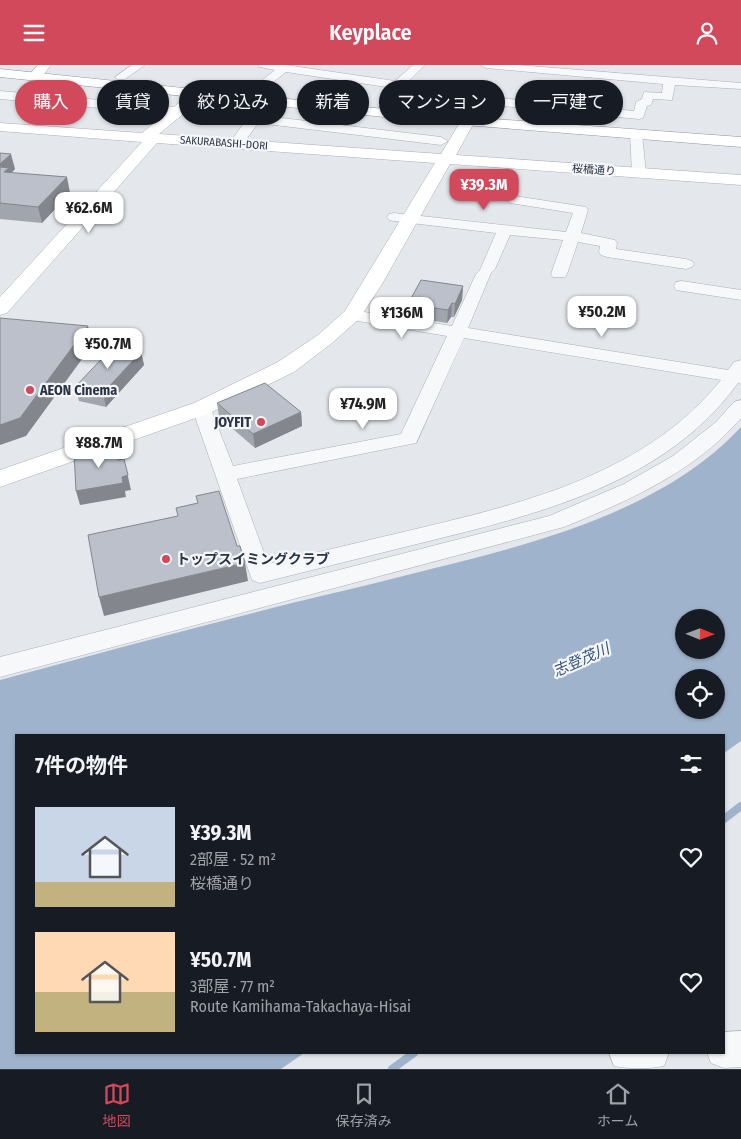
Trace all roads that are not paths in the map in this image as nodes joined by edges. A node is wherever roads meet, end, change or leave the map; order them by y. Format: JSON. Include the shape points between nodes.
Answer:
{"nodes":[{"id":1,"x":0,"y":65,"type":"edge"},
{"id":2,"x":139,"y":65,"type":"edge"},
{"id":3,"x":264,"y":65,"type":"edge"},
{"id":4,"x":418,"y":65,"type":"edge"},
{"id":5,"x":486,"y":65,"type":"edge"},
{"id":6,"x":625,"y":65,"type":"edge"},
{"id":7,"x":284,"y":68,"type":"junction"},
{"id":8,"x":40,"y":70,"type":"edge"},
{"id":9,"x":0,"y":73,"type":"edge"},
{"id":10,"x":121,"y":77,"type":"junction"},
{"id":11,"x":624,"y":78,"type":"junction"},
{"id":12,"x":269,"y":80,"type":"edge"},
{"id":13,"x":404,"y":80,"type":"edge"},
{"id":14,"x":669,"y":81,"type":"junction"},
{"id":15,"x":379,"y":82,"type":"edge"},
{"id":16,"x":179,"y":86,"type":"edge"},
{"id":17,"x":741,"y":86,"type":"edge"},
{"id":18,"x":179,"y":87,"type":"edge"},
{"id":19,"x":287,"y":95,"type":"edge"},
{"id":20,"x":2,"y":97,"type":"edge"},
{"id":21,"x":505,"y":104,"type":"edge"},
{"id":22,"x":379,"y":105,"type":"edge"},
{"id":23,"x":177,"y":111,"type":"joint"},
{"id":24,"x":505,"y":118,"type":"edge"},
{"id":25,"x":287,"y":123,"type":"edge"},
{"id":26,"x":250,"y":125,"type":"edge"},
{"id":27,"x":357,"y":125,"type":"edge"},
{"id":28,"x":457,"y":125,"type":"edge"},
{"id":29,"x":633,"y":125,"type":"junction"},
{"id":30,"x":0,"y":127,"type":"edge"},
{"id":31,"x":352,"y":131,"type":"junction"},
{"id":32,"x":741,"y":135,"type":"edge"},
{"id":33,"x":149,"y":138,"type":"junction"},
{"id":34,"x":741,"y":142,"type":"edge"},
{"id":35,"x":236,"y":144,"type":"junction"},
{"id":36,"x":336,"y":152,"type":"junction"},
{"id":37,"x":439,"y":153,"type":"junction"},
{"id":38,"x":639,"y":173,"type":"junction"},
{"id":39,"x":741,"y":180,"type":"edge"},
{"id":40,"x":515,"y":200,"type":"dead end"},
{"id":41,"x":402,"y":217,"type":"junction"},
{"id":42,"x":505,"y":229,"type":"junction"},
{"id":43,"x":572,"y":237,"type":"junction"},
{"id":44,"x":686,"y":264,"type":"dead end"},
{"id":45,"x":559,"y":274,"type":"dead end"},
{"id":46,"x":682,"y":286,"type":"dead end"},
{"id":47,"x":741,"y":295,"type":"edge"},
{"id":48,"x":2,"y":304,"type":"edge"},
{"id":49,"x":352,"y":315,"type":"junction"},
{"id":50,"x":458,"y":332,"type":"junction"},
{"id":51,"x":738,"y":374,"type":"edge"},
{"id":52,"x":741,"y":406,"type":"edge"},
{"id":53,"x":202,"y":409,"type":"junction"},
{"id":54,"x":0,"y":465,"type":"edge"},
{"id":55,"x":226,"y":474,"type":"junction"},
{"id":56,"x":0,"y":479,"type":"edge"},
{"id":57,"x":0,"y":667,"type":"edge"},
{"id":58,"x":741,"y":1049,"type":"edge"},
{"id":59,"x":725,"y":1050,"type":"edge"}],
"edges":[{"from":1,"to":8,"type":"main road"},
{"from":2,"to":10,"type":"street"},
{"from":3,"to":7,"type":"street"},
{"from":4,"to":13,"type":"street"},
{"from":5,"to":11,"type":"street"},
{"from":6,"to":11,"type":"street"},
{"from":7,"to":12,"type":"street"},
{"from":7,"to":15,"type":"street"},
{"from":8,"to":9,"type":"main road"},
{"from":8,"to":10,"type":"main road"},
{"from":8,"to":18,"type":"main road"},
{"from":8,"to":20,"type":"street"},
{"from":10,"to":16,"type":"main road"},
{"from":11,"to":14,"type":"street"},
{"from":14,"to":17,"type":"street"},
{"from":14,"to":29,"type":"street","via":[[668,97],[648,95]]},
{"from":19,"to":22,"type":"main road"},
{"from":20,"to":23,"type":"street"},
{"from":21,"to":29,"type":"street"},
{"from":23,"to":33,"type":"main road"},
{"from":24,"to":29,"type":"main road"},
{"from":25,"to":31,"type":"street"},
{"from":26,"to":35,"type":"street"},
{"from":27,"to":31,"type":"street"},
{"from":28,"to":37,"type":"main road"},
{"from":29,"to":32,"type":"main road"},
{"from":29,"to":34,"type":"main road"},
{"from":29,"to":38,"type":"street"},
{"from":30,"to":33,"type":"main road","name":"SAKURABASHI-DORI"},
{"from":31,"to":36,"type":"street"},
{"from":31,"to":37,"type":"street"},
{"from":33,"to":35,"type":"main road","name":"SAKURABASHI-DORI"},
{"from":33,"to":48,"type":"main road"},
{"from":35,"to":36,"type":"main road","name":"SAKURABASHI-DORI"},
{"from":36,"to":37,"type":"main road","name":"SAKURABASHI-DORI"},
{"from":37,"to":38,"type":"main road","name":"桜橋通り"},
{"from":37,"to":41,"type":"main road"},
{"from":38,"to":39,"type":"main road","name":"桜橋通り"},
{"from":40,"to":43,"type":"street","via":[[581,210]]},
{"from":41,"to":42,"type":"street"},
{"from":41,"to":49,"type":"main road","via":[[372,284]]},
{"from":41,"to":54,"type":"main road","via":[[335,311],[291,349],[183,402]]},
{"from":42,"to":43,"type":"street"},
{"from":42,"to":50,"type":"street"},
{"from":43,"to":44,"type":"street","via":[[609,243],[607,253]]},
{"from":43,"to":45,"type":"street"},
{"from":46,"to":47,"type":"street"},
{"from":49,"to":50,"type":"street"},
{"from":49,"to":53,"type":"main road","via":[[286,367]]},
{"from":50,"to":51,"type":"street"},
{"from":50,"to":55,"type":"street","via":[[409,439]]},
{"from":51,"to":55,"type":"street","via":[[686,429],[652,452],[584,487],[495,517],[260,574]]},
{"from":52,"to":57,"type":"street","via":[[718,430],[663,472],[556,522]]},
{"from":53,"to":55,"type":"street"},
{"from":53,"to":56,"type":"main road"},
{"from":58,"to":59,"type":"street"}]}
